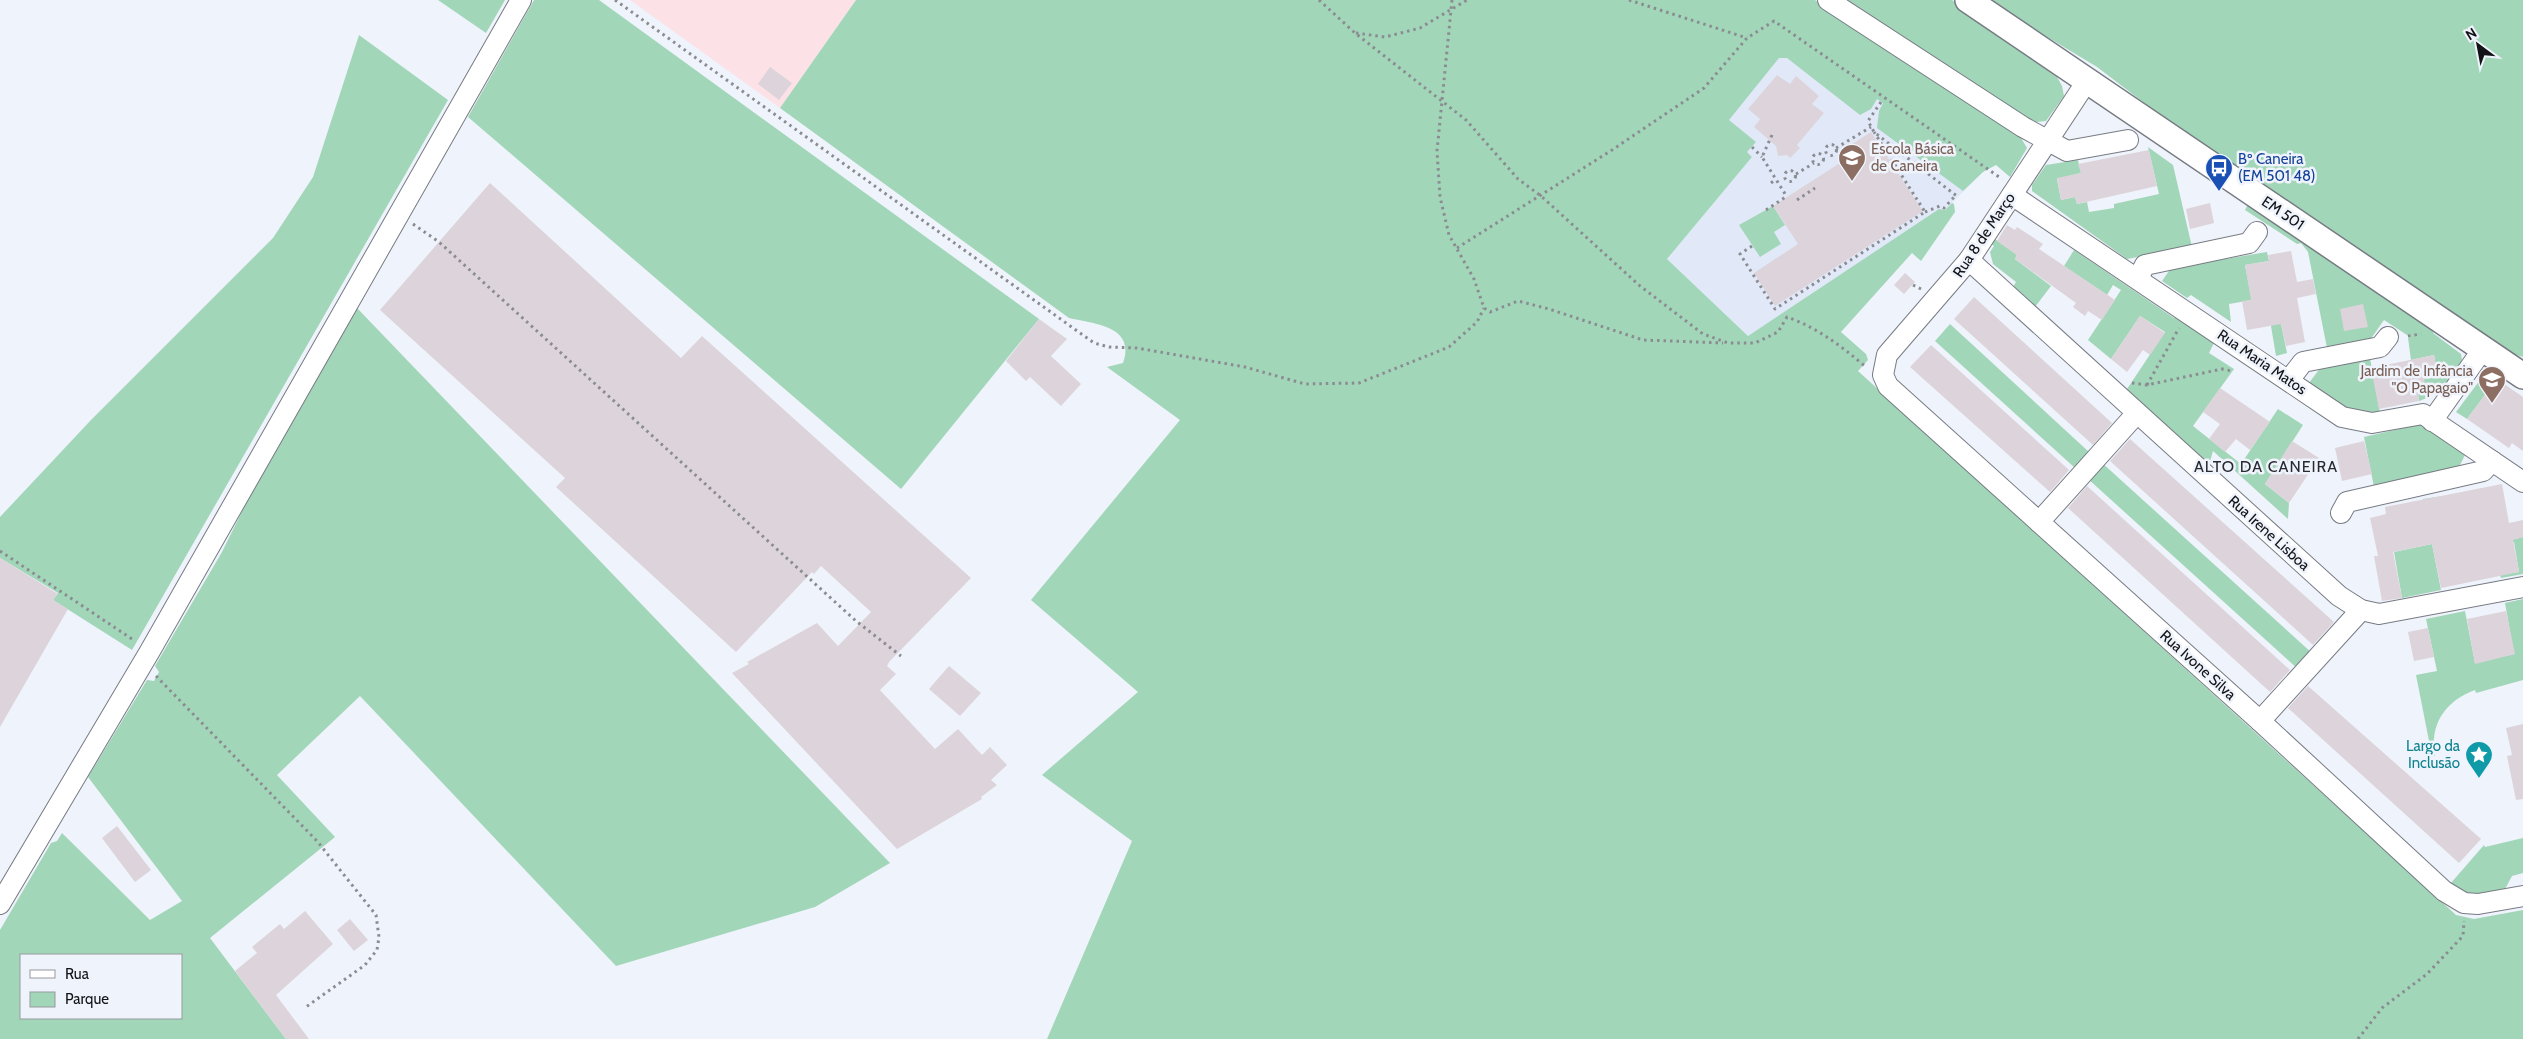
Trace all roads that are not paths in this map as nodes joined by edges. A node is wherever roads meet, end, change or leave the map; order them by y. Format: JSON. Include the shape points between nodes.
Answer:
{"nodes":[{"id":1,"x":521,"y":0,"type":"edge"},
{"id":2,"x":1828,"y":0,"type":"edge"},
{"id":3,"x":1968,"y":0,"type":"edge"},
{"id":4,"x":2087,"y":81,"type":"junction"},
{"id":5,"x":2128,"y":140,"type":"dead end"},
{"id":6,"x":2048,"y":141,"type":"junction"},
{"id":7,"x":2014,"y":192,"type":"junction"},
{"id":8,"x":2257,"y":232,"type":"dead end"},
{"id":9,"x":1969,"y":260,"type":"junction"},
{"id":10,"x":2138,"y":278,"type":"junction"},
{"id":11,"x":2388,"y":337,"type":"dead end"},
{"id":12,"x":2483,"y":350,"type":"junction"},
{"id":13,"x":2518,"y":370,"type":"edge"},
{"id":14,"x":2289,"y":380,"type":"junction"},
{"id":15,"x":1888,"y":386,"type":"joint"},
{"id":16,"x":2137,"y":413,"type":"junction"},
{"id":17,"x":2432,"y":421,"type":"junction"},
{"id":18,"x":2492,"y":461,"type":"junction"},
{"id":19,"x":2523,"y":482,"type":"edge"},
{"id":20,"x":2341,"y":512,"type":"dead end"},
{"id":21,"x":2039,"y":522,"type":"junction"},
{"id":22,"x":2523,"y":587,"type":"edge"},
{"id":23,"x":2361,"y":610,"type":"junction"},
{"id":24,"x":2260,"y":721,"type":"junction"},
{"id":25,"x":2523,"y":896,"type":"edge"},
{"id":26,"x":0,"y":904,"type":"edge"}],
"edges":[{"from":1,"to":26,"type":"street","via":[[146,658]]},
{"from":2,"to":6,"type":"street"},
{"from":3,"to":4,"type":"main road","name":"EM 501","number":"EM 501"},
{"from":4,"to":6,"type":"street","name":"Rua 8 de Março"},
{"from":4,"to":12,"type":"main road","name":"EM 501","number":"EM 501"},
{"from":5,"to":6,"type":"street","via":[[2066,151]]},
{"from":6,"to":7,"type":"street","name":"Rua 8 de Março"},
{"from":7,"to":9,"type":"street","name":"Rua 8 de Março"},
{"from":7,"to":10,"type":"street","name":"Rua Maria Matos"},
{"from":8,"to":10,"type":"street","via":[[2248,243],[2145,265]]},
{"from":9,"to":15,"type":"street","name":"Rua 8 de Março","via":[[1887,355],[1884,376]]},
{"from":9,"to":16,"type":"street","name":"Rua Irene Lisboa"},
{"from":10,"to":14,"type":"street","name":"Rua Maria Matos"},
{"from":11,"to":14,"type":"street","via":[[2380,347],[2303,362]]},
{"from":12,"to":13,"type":"main road","name":"EM 501","number":"EM 501"},
{"from":12,"to":17,"type":"street"},
{"from":14,"to":17,"type":"street","name":"Rua Maria Matos","via":[[2342,417],[2372,423],[2423,414]]},
{"from":15,"to":21,"type":"street","name":"Rua Ivone Silva"},
{"from":16,"to":21,"type":"street"},
{"from":16,"to":23,"type":"street","name":"Rua Irene Lisboa","via":[[2339,596]]},
{"from":17,"to":18,"type":"street","name":"Rua Maria Matos"},
{"from":18,"to":19,"type":"street","name":"Rua Maria Matos"},
{"from":18,"to":20,"type":"street","via":[[2483,471],[2347,502]]},
{"from":21,"to":24,"type":"street","name":"Rua Ivone Silva"},
{"from":22,"to":23,"type":"street","name":"Rua Irene Lisboa","via":[[2379,614]]},
{"from":23,"to":24,"type":"street"},
{"from":24,"to":25,"type":"street","name":"Rua Ivone Silva","via":[[2444,890],[2464,903],[2487,904]]}]}
